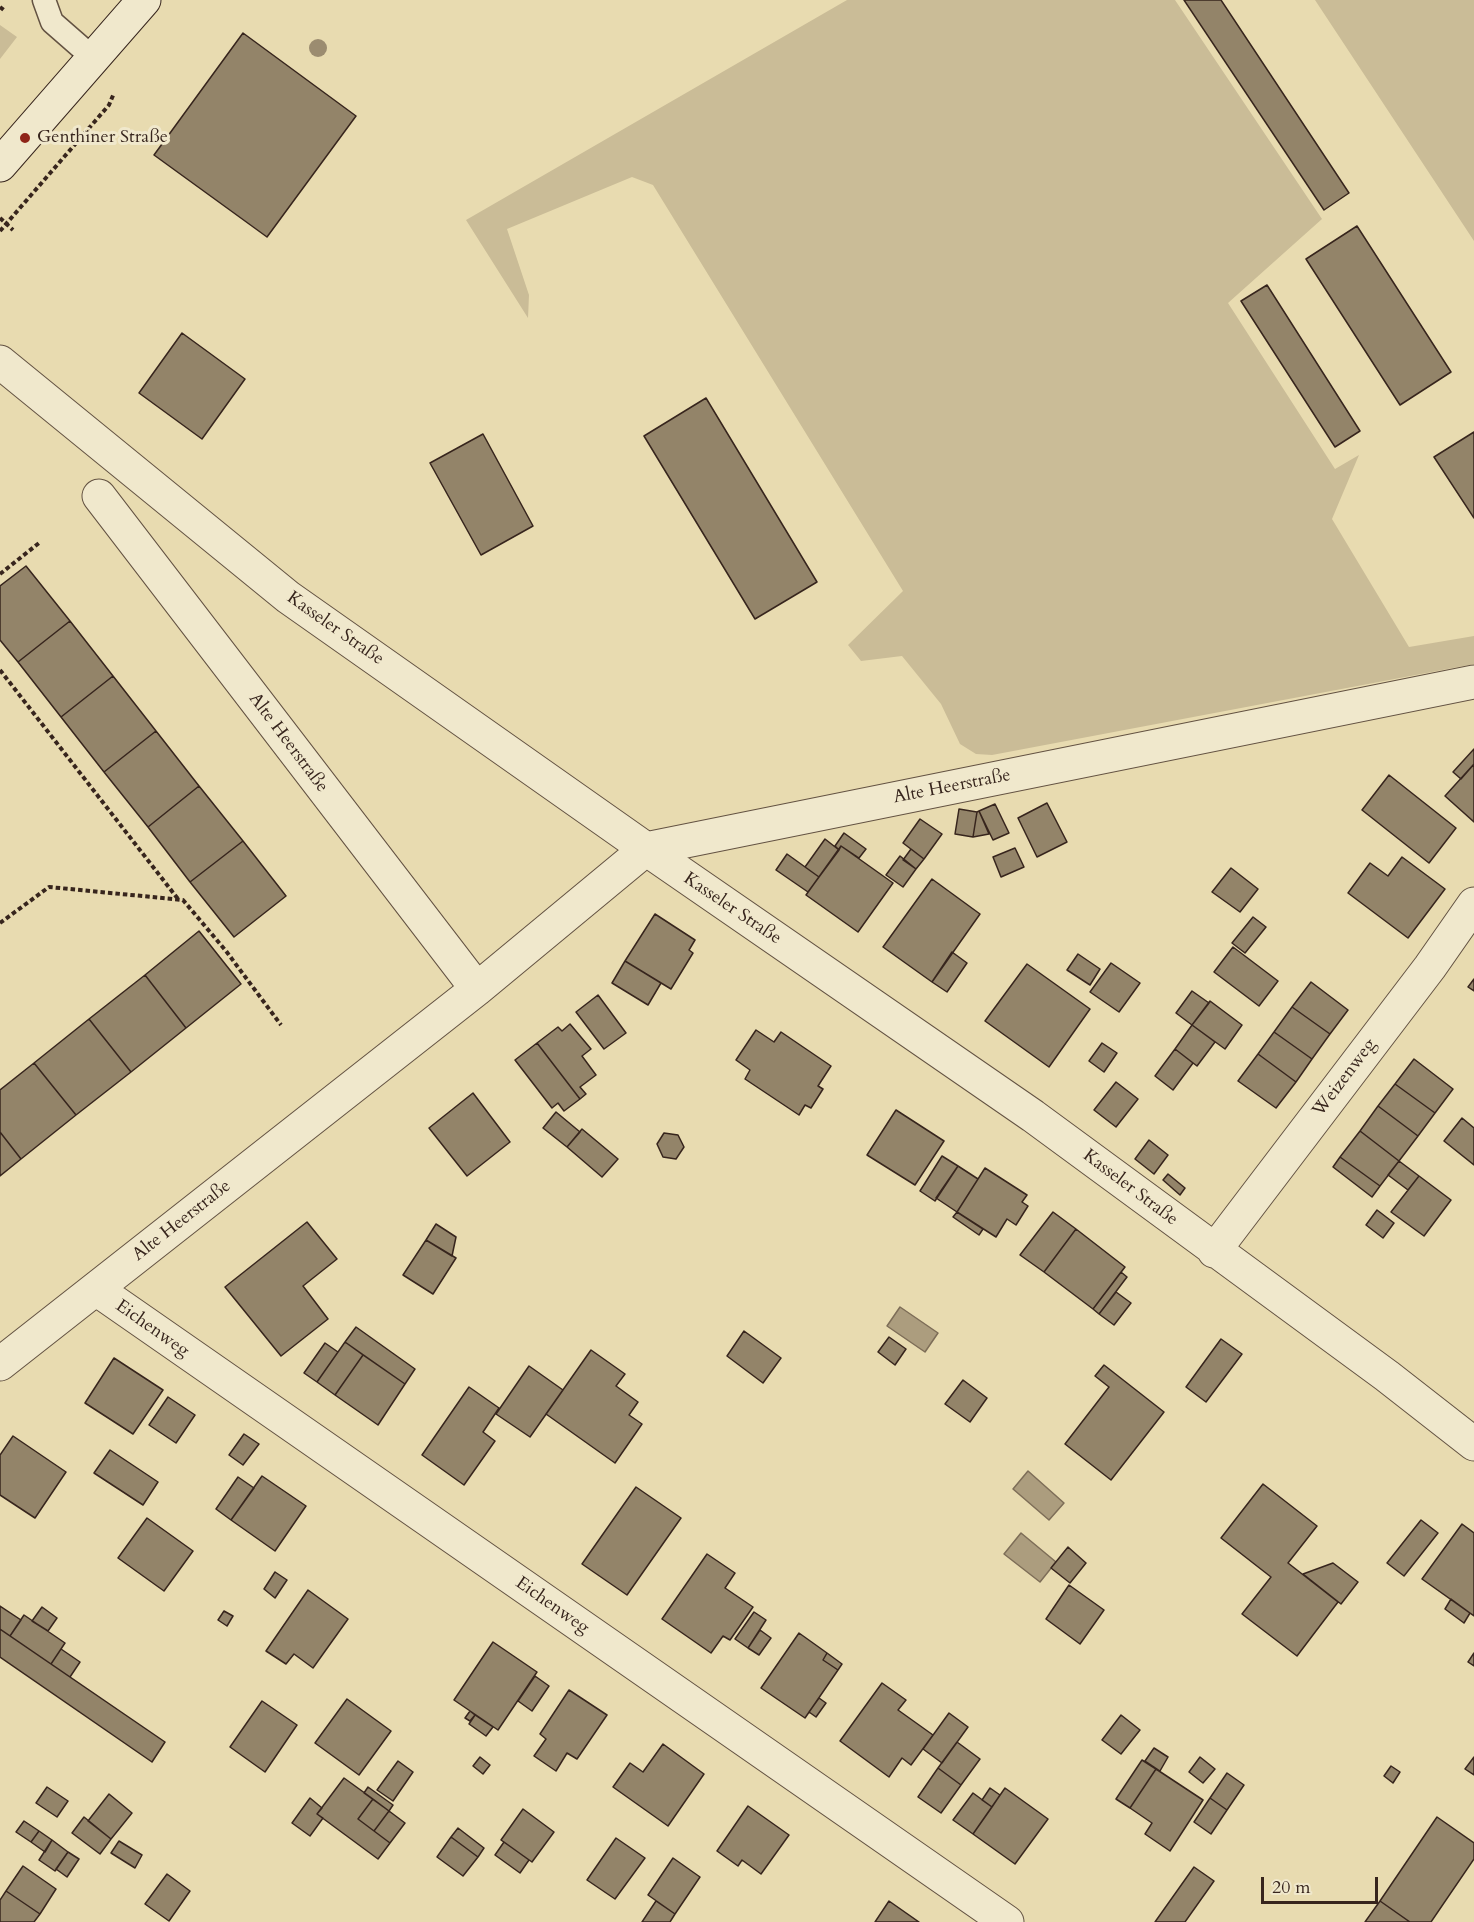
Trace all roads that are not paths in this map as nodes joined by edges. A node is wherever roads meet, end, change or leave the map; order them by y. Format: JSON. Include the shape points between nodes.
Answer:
{"nodes":[{"id":1,"x":44,"y":0,"type":"edge"},
{"id":2,"x":144,"y":0,"type":"edge"},
{"id":3,"x":92,"y":57,"type":"junction"},
{"id":4,"x":0,"y":165,"type":"edge"},
{"id":5,"x":0,"y":362,"type":"edge"},
{"id":6,"x":99,"y":496,"type":"dead end"},
{"id":7,"x":1474,"y":682,"type":"edge"},
{"id":8,"x":645,"y":849,"type":"junction"},
{"id":9,"x":1474,"y":904,"type":"edge"},
{"id":10,"x":477,"y":990,"type":"junction"},
{"id":11,"x":1214,"y":1251,"type":"junction"},
{"id":12,"x":96,"y":1289,"type":"junction"},
{"id":13,"x":0,"y":1364,"type":"edge"},
{"id":14,"x":1474,"y":1444,"type":"edge"},
{"id":15,"x":1007,"y":1922,"type":"edge"}],
"edges":[{"from":1,"to":3,"type":"lane","via":[[52,22]]},
{"from":2,"to":3,"type":"street"},
{"from":3,"to":4,"type":"street"},
{"from":5,"to":8,"type":"street","name":"Kasseler Straße","via":[[288,597]]},
{"from":6,"to":10,"type":"street","name":"Alte Heerstraße"},
{"from":7,"to":8,"type":"street","name":"Alte Heerstraße"},
{"from":8,"to":10,"type":"street","name":"Alte Heerstraße"},
{"from":8,"to":11,"type":"street","name":"Kasseler Straße","via":[[1034,1116]]},
{"from":9,"to":11,"type":"street","name":"Weizenweg"},
{"from":10,"to":12,"type":"street","name":"Alte Heerstraße"},
{"from":11,"to":14,"type":"street","name":"Kasseler Straße"},
{"from":12,"to":13,"type":"street","name":"Alte Heerstraße"},
{"from":12,"to":15,"type":"street","name":"Eichenweg"}]}
